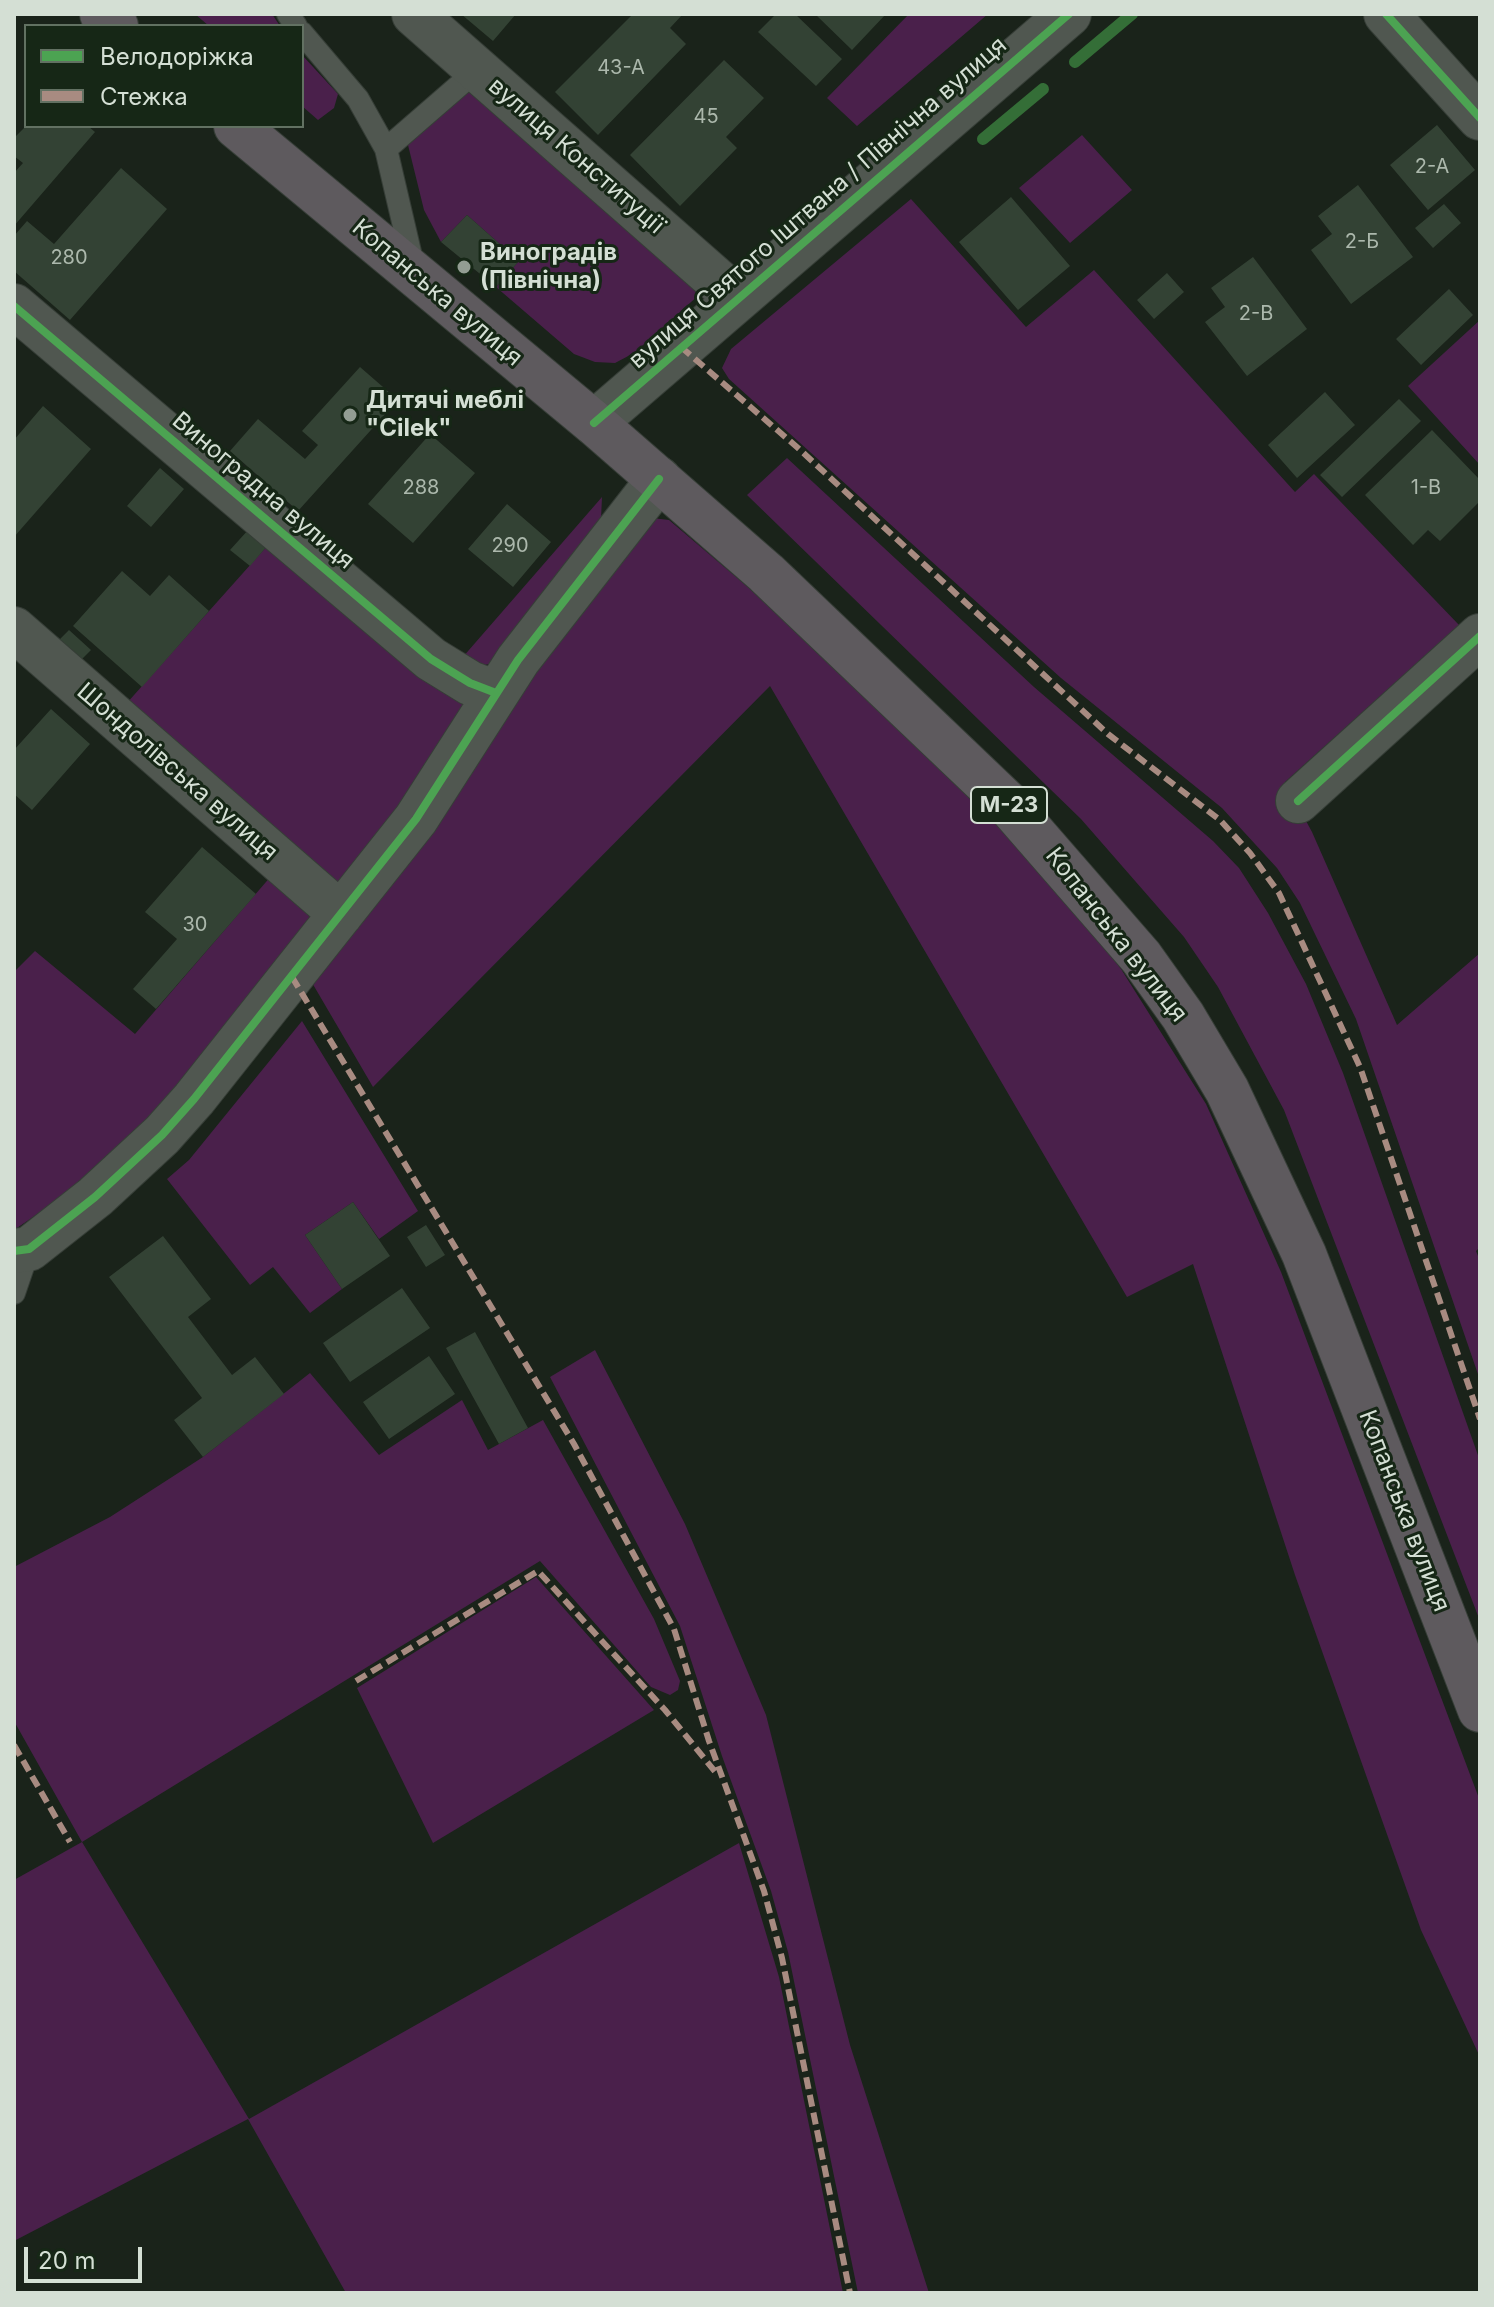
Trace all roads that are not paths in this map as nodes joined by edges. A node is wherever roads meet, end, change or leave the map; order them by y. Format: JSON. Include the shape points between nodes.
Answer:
{"nodes":[{"id":1,"x":414,"y":14,"type":"edge"},
{"id":2,"x":1069,"y":14,"type":"edge"},
{"id":3,"x":1386,"y":14,"type":"edge"},
{"id":4,"x":304,"y":35,"type":"edge"},
{"id":5,"x":477,"y":70,"type":"junction"},
{"id":6,"x":1480,"y":118,"type":"edge"},
{"id":7,"x":238,"y":128,"type":"edge"},
{"id":8,"x":386,"y":149,"type":"junction"},
{"id":9,"x":416,"y":275,"type":"junction"},
{"id":10,"x":737,"y":298,"type":"junction"},
{"id":11,"x":14,"y":306,"type":"edge"},
{"id":12,"x":594,"y":423,"type":"junction"},
{"id":13,"x":659,"y":479,"type":"junction"},
{"id":14,"x":14,"y":629,"type":"edge"},
{"id":15,"x":1480,"y":636,"type":"edge"},
{"id":16,"x":496,"y":693,"type":"junction"},
{"id":17,"x":1298,"y":801,"type":"dead end"},
{"id":18,"x":341,"y":914,"type":"junction"},
{"id":19,"x":21,"y":1250,"type":"edge"},
{"id":20,"x":14,"y":1293,"type":"edge"},
{"id":21,"x":1480,"y":1710,"type":"edge"}],
"edges":[{"from":1,"to":5,"type":"street","name":"вулиця Конституції"},
{"from":2,"to":10,"type":"street","name":"вулиця Святого Іштвана / Північна вулиця"},
{"from":3,"to":6,"type":"street"},
{"from":4,"to":8,"type":"lane","via":[[358,99]]},
{"from":5,"to":8,"type":"lane"},
{"from":5,"to":10,"type":"street","name":"вулиця Конституції"},
{"from":7,"to":9,"type":"highway","name":"Копанська вулиця","number":"М-23"},
{"from":8,"to":9,"type":"lane"},
{"from":9,"to":12,"type":"highway","name":"Копанська вулиця","number":"М-23"},
{"from":10,"to":12,"type":"street","name":"вулиця Святого Іштвана / Північна вулиця"},
{"from":11,"to":16,"type":"street","name":"Виноградна вулиця","via":[[431,659]]},
{"from":12,"to":13,"type":"highway","name":"Копанська вулиця","number":"М-23"},
{"from":13,"to":16,"type":"street"},
{"from":13,"to":21,"type":"highway","name":"Копанська вулиця","number":"М-23","via":[[848,649],[1007,803],[1122,934],[1183,1016],[1227,1090],[1304,1254]]},
{"from":14,"to":18,"type":"street","name":"Шондолівська вулиця"},
{"from":15,"to":17,"type":"street"},
{"from":16,"to":18,"type":"street","via":[[416,819]]},
{"from":18,"to":19,"type":"street","via":[[162,1135],[95,1197]]},
{"from":19,"to":20,"type":"lane"}]}
